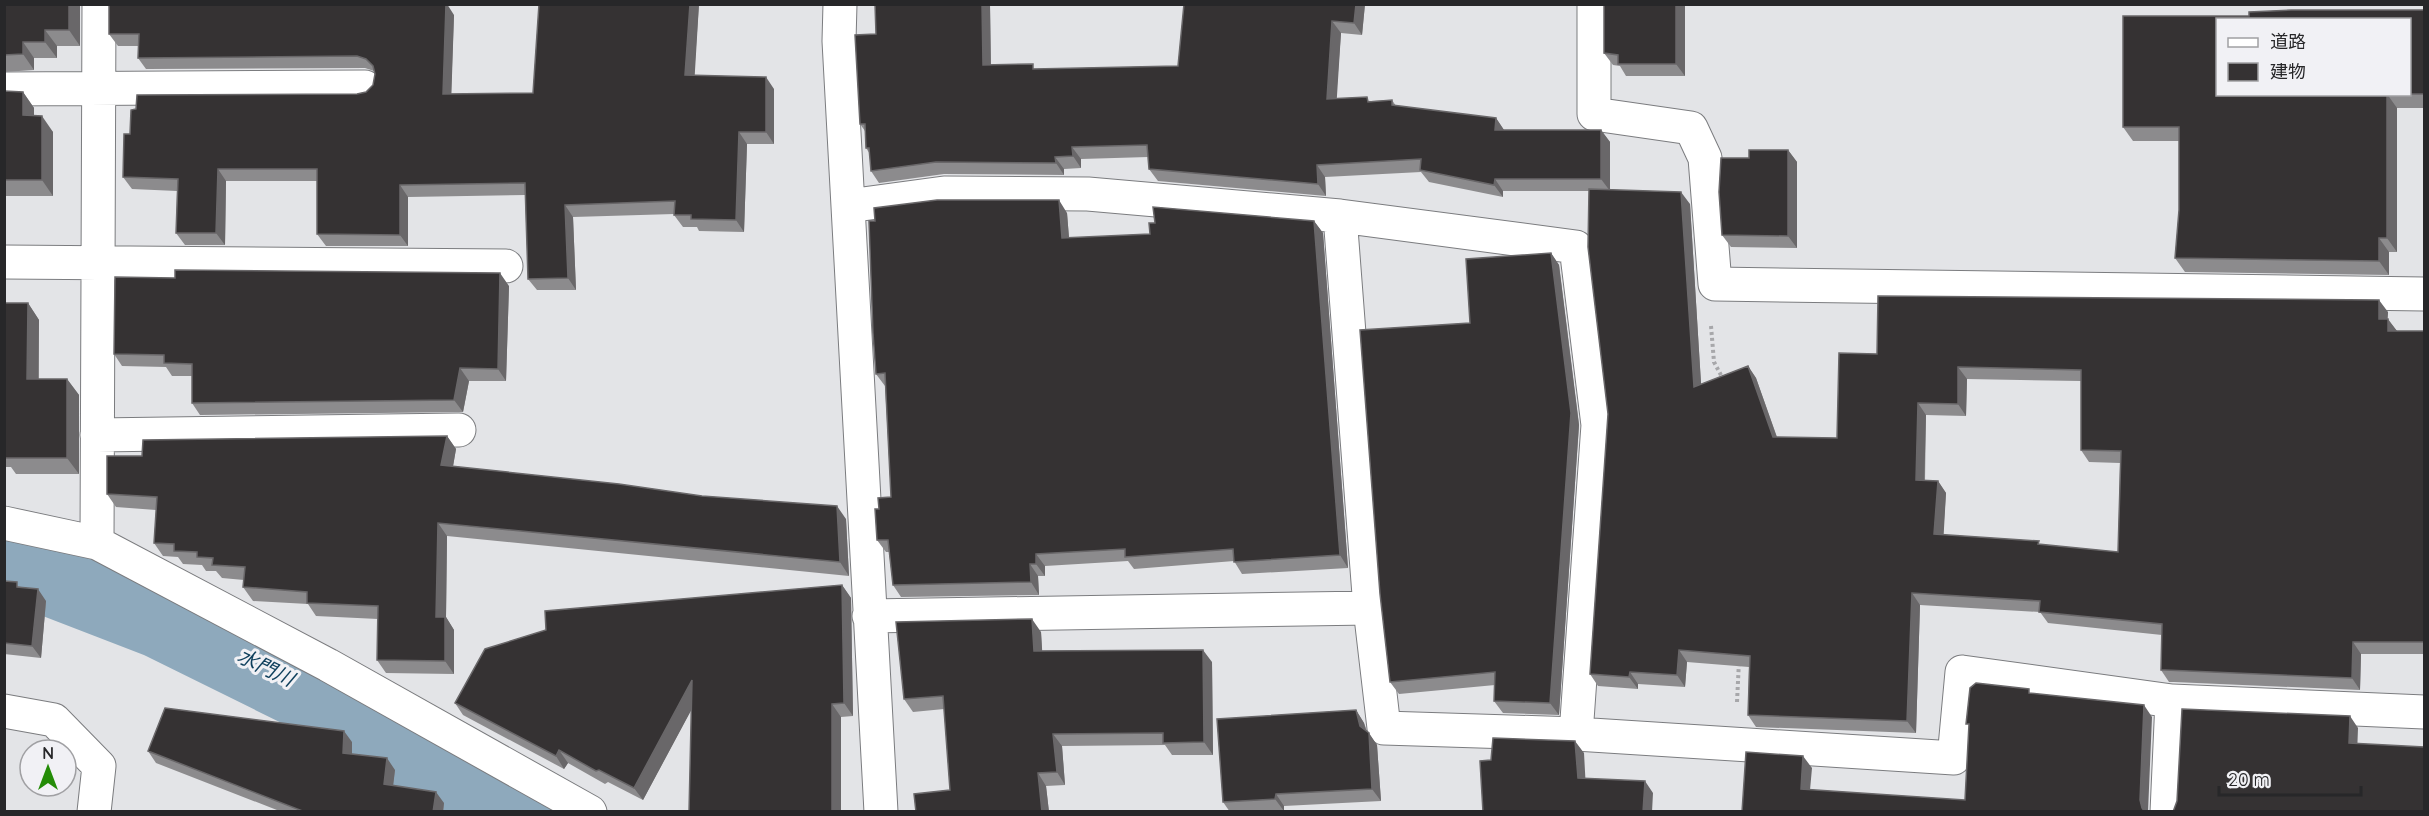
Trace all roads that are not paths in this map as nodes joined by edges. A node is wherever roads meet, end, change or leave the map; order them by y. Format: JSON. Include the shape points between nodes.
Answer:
{"nodes":[{"id":1,"x":99,"y":4,"type":"edge"},
{"id":2,"x":840,"y":4,"type":"edge"},
{"id":3,"x":1594,"y":4,"type":"edge"},
{"id":4,"x":365,"y":87,"type":"dead end"},
{"id":5,"x":4,"y":88,"type":"edge"},
{"id":6,"x":97,"y":89,"type":"junction"},
{"id":7,"x":848,"y":206,"type":"junction"},
{"id":8,"x":1340,"y":216,"type":"junction"},
{"id":9,"x":4,"y":262,"type":"edge"},
{"id":10,"x":97,"y":262,"type":"junction"},
{"id":11,"x":506,"y":266,"type":"dead end"},
{"id":12,"x":2424,"y":294,"type":"edge"},
{"id":13,"x":459,"y":430,"type":"dead end"},
{"id":14,"x":97,"y":435,"type":"junction"},
{"id":15,"x":4,"y":523,"type":"edge"},
{"id":16,"x":97,"y":543,"type":"junction"},
{"id":17,"x":1370,"y":608,"type":"junction"},
{"id":18,"x":869,"y":616,"type":"junction"},
{"id":19,"x":2172,"y":701,"type":"junction"},
{"id":20,"x":4,"y":711,"type":"edge"},
{"id":21,"x":2424,"y":712,"type":"edge"},
{"id":22,"x":1576,"y":734,"type":"junction"},
{"id":23,"x":94,"y":812,"type":"edge"},
{"id":24,"x":590,"y":812,"type":"edge"},
{"id":25,"x":881,"y":812,"type":"edge"},
{"id":26,"x":2167,"y":812,"type":"edge"}],
"edges":[{"from":1,"to":6,"type":"street"},
{"from":2,"to":7,"type":"street"},
{"from":3,"to":12,"type":"street","via":[[1594,114],[1691,128],[1705,158],[1714,284]]},
{"from":4,"to":6,"type":"street"},
{"from":5,"to":6,"type":"street"},
{"from":6,"to":10,"type":"street"},
{"from":7,"to":8,"type":"street","via":[[944,193],[1088,194]]},
{"from":7,"to":18,"type":"street"},
{"from":8,"to":17,"type":"street"},
{"from":8,"to":22,"type":"street","via":[[1576,247],[1598,424]]},
{"from":9,"to":10,"type":"street"},
{"from":10,"to":11,"type":"street"},
{"from":10,"to":14,"type":"street"},
{"from":13,"to":14,"type":"street"},
{"from":14,"to":16,"type":"street"},
{"from":15,"to":16,"type":"street"},
{"from":16,"to":24,"type":"street","via":[[328,664]]},
{"from":17,"to":18,"type":"street"},
{"from":17,"to":22,"type":"street","via":[[1383,728]]},
{"from":18,"to":25,"type":"street"},
{"from":19,"to":21,"type":"street"},
{"from":19,"to":22,"type":"street","via":[[1962,672],[1954,758]]},
{"from":19,"to":26,"type":"street"},
{"from":20,"to":23,"type":"street","via":[[54,720],[99,766]]}]}
